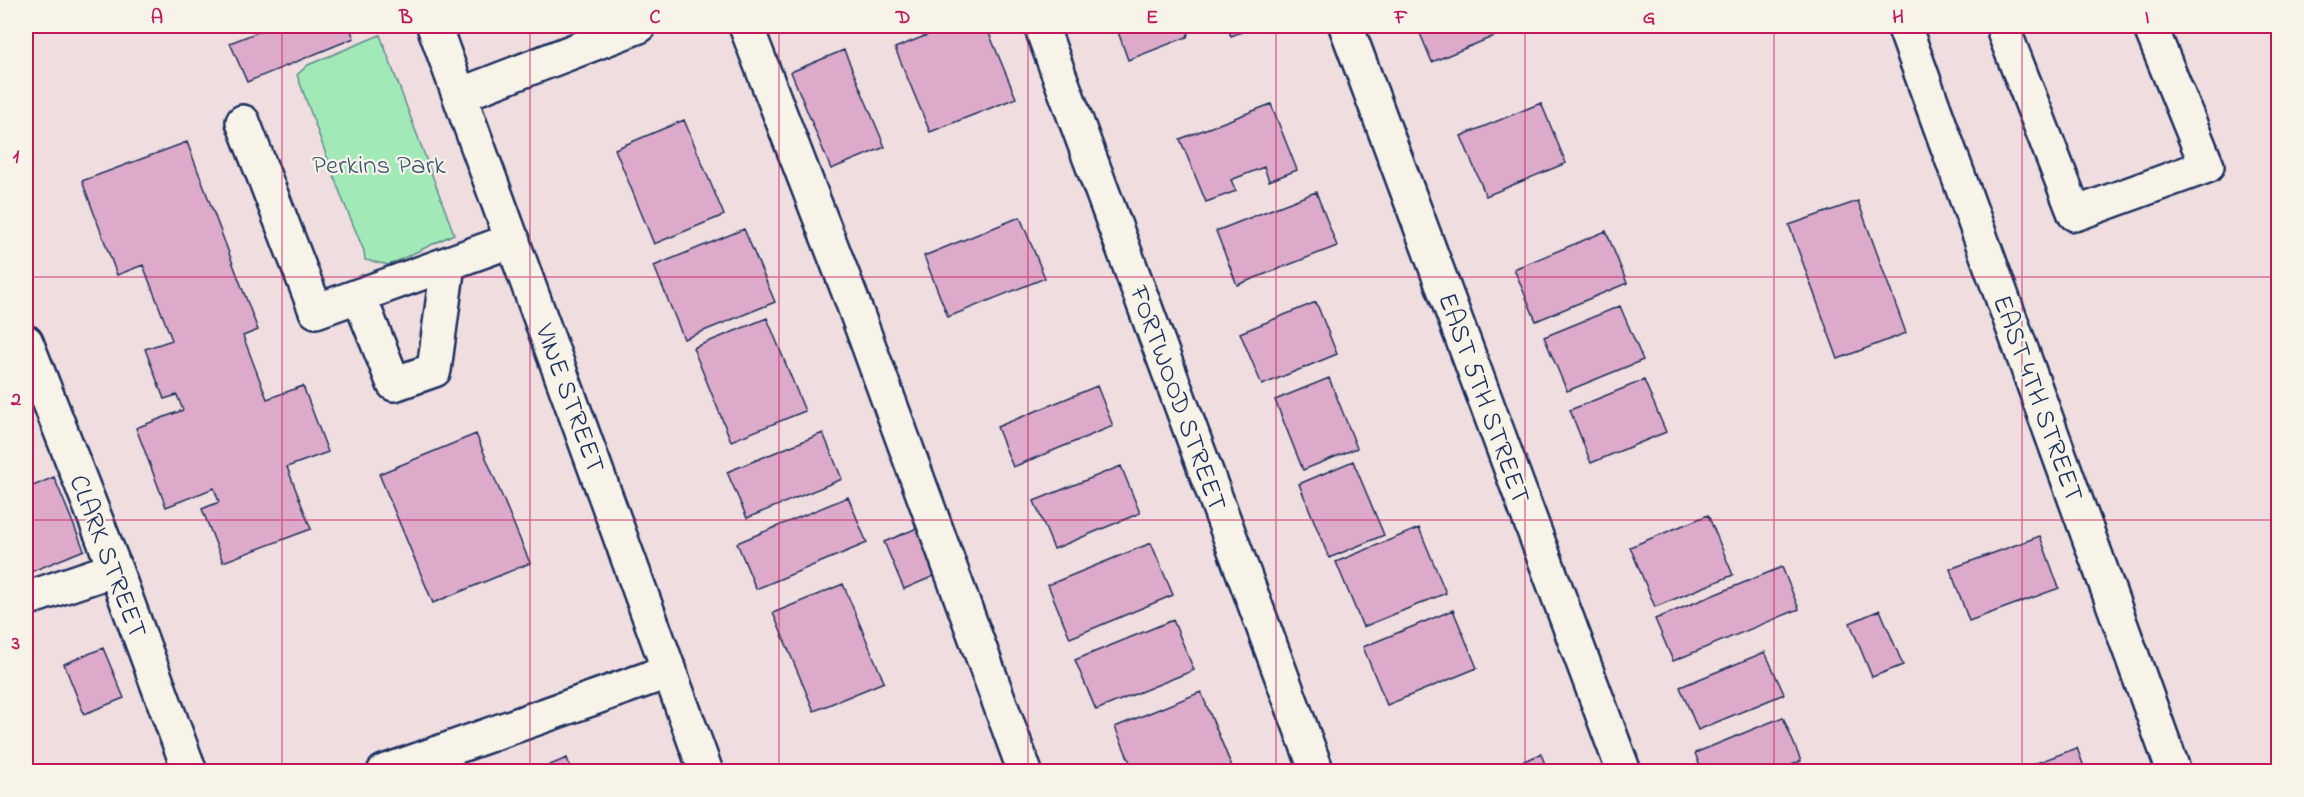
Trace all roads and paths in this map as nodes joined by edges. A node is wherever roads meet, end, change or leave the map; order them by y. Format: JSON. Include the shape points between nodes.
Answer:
{"nodes":[{"id":1,"x":434,"y":26,"type":"edge"},
{"id":2,"x":639,"y":26,"type":"edge"},
{"id":3,"x":746,"y":26,"type":"edge"},
{"id":4,"x":1041,"y":26,"type":"edge"},
{"id":5,"x":1346,"y":26,"type":"edge"},
{"id":6,"x":1904,"y":26,"type":"edge"},
{"id":7,"x":2150,"y":26,"type":"edge"},
{"id":8,"x":2011,"y":28,"type":"edge"},
{"id":9,"x":460,"y":95,"type":"junction"},
{"id":10,"x":243,"y":122,"type":"dead end"},
{"id":11,"x":513,"y":240,"type":"junction"},
{"id":12,"x":448,"y":264,"type":"junction"},
{"id":13,"x":359,"y":296,"type":"junction"},
{"id":14,"x":26,"y":342,"type":"edge"},
{"id":15,"x":115,"y":569,"type":"junction"},
{"id":16,"x":26,"y":599,"type":"edge"},
{"id":17,"x":670,"y":671,"type":"junction"},
{"id":18,"x":190,"y":771,"type":"edge"},
{"id":19,"x":384,"y":771,"type":"edge"},
{"id":20,"x":706,"y":771,"type":"edge"},
{"id":21,"x":1025,"y":771,"type":"edge"},
{"id":22,"x":1317,"y":771,"type":"edge"},
{"id":23,"x":1624,"y":771,"type":"edge"},
{"id":24,"x":2174,"y":771,"type":"edge"}],
"edges":[{"from":1,"to":9,"type":"street","name":"VINE STREET"},
{"from":2,"to":9,"type":"street"},
{"from":3,"to":21,"type":"street","via":[[850,295]]},
{"from":4,"to":22,"type":"street","name":"FORTWOOD STREET"},
{"from":5,"to":23,"type":"street","name":"EAST 5TH STREET"},
{"from":6,"to":24,"type":"street","name":"EAST 4TH STREET"},
{"from":7,"to":8,"type":"street","via":[[2207,166],[2075,214]]},
{"from":9,"to":11,"type":"street","name":"VINE STREET"},
{"from":10,"to":13,"type":"street","via":[[316,311]]},
{"from":11,"to":12,"type":"street"},
{"from":11,"to":17,"type":"street","name":"VINE STREET"},
{"from":12,"to":13,"type":"street"},
{"from":12,"to":13,"type":"street","via":[[434,370],[394,384]]},
{"from":14,"to":15,"type":"street","name":"CLARK STREET"},
{"from":15,"to":16,"type":"street"},
{"from":15,"to":18,"type":"street","name":"CLARK STREET"},
{"from":17,"to":19,"type":"street"},
{"from":17,"to":20,"type":"street","name":"VINE STREET"}]}
